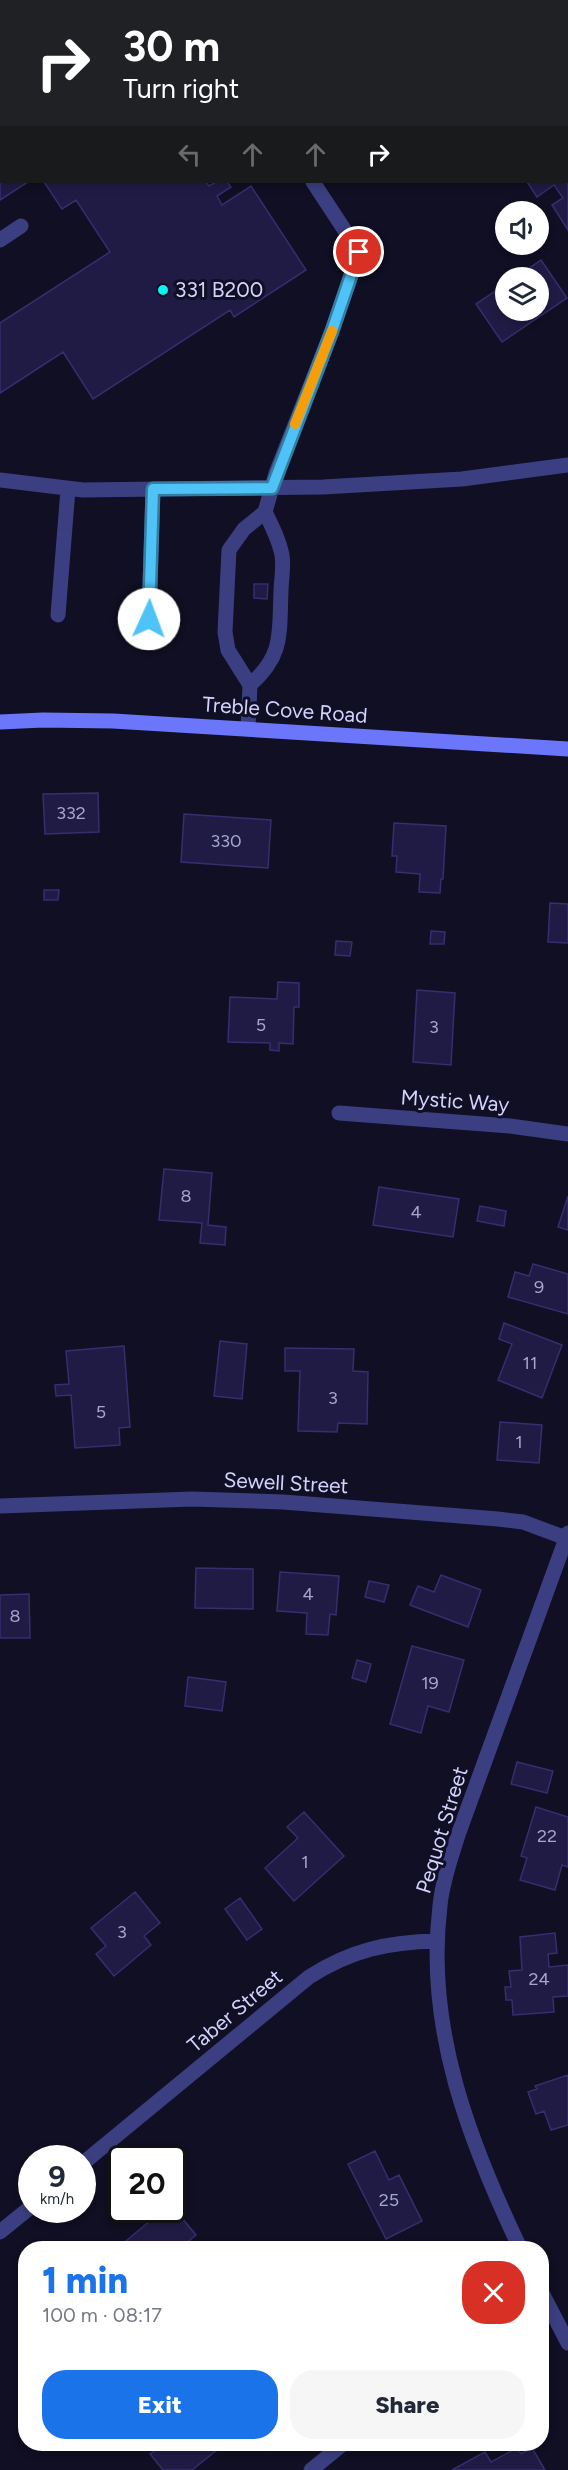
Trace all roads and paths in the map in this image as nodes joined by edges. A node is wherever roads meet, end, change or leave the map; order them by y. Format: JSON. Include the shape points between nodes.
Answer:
{"nodes":[{"id":1,"x":314,"y":183,"type":"edge"},
{"id":2,"x":21,"y":226,"type":"dead end"},
{"id":3,"x":0,"y":240,"type":"edge"},
{"id":4,"x":568,"y":465,"type":"edge"},
{"id":5,"x":0,"y":480,"type":"edge"},
{"id":6,"x":272,"y":488,"type":"junction"},
{"id":7,"x":68,"y":489,"type":"junction"},
{"id":8,"x":153,"y":489,"type":"junction"},
{"id":9,"x":265,"y":512,"type":"junction"},
{"id":10,"x":58,"y":615,"type":"dead end"},
{"id":11,"x":149,"y":619,"type":"dead end"},
{"id":12,"x":250,"y":685,"type":"junction"},
{"id":13,"x":0,"y":722,"type":"edge"},
{"id":14,"x":248,"y":729,"type":"junction"},
{"id":15,"x":568,"y":749,"type":"edge"},
{"id":16,"x":339,"y":1113,"type":"dead end"},
{"id":17,"x":568,"y":1134,"type":"edge"},
{"id":18,"x":0,"y":1506,"type":"edge"},
{"id":19,"x":567,"y":1535,"type":"edge"},
{"id":20,"x":437,"y":1941,"type":"junction"},
{"id":21,"x":96,"y":2152,"type":"edge"},
{"id":22,"x":18,"y":2217,"type":"edge"},
{"id":23,"x":0,"y":2232,"type":"edge"},
{"id":24,"x":517,"y":2241,"type":"edge"},
{"id":25,"x":549,"y":2309,"type":"edge"},
{"id":26,"x":568,"y":2343,"type":"edge"},
{"id":27,"x":334,"y":2451,"type":"edge"},
{"id":28,"x":311,"y":2470,"type":"edge"}],
"edges":[{"from":1,"to":6,"type":"street","via":[[359,252]]},
{"from":2,"to":3,"type":"street"},
{"from":4,"to":6,"type":"street","via":[[462,479]]},
{"from":5,"to":7,"type":"street"},
{"from":6,"to":8,"type":"street"},
{"from":6,"to":9,"type":"street"},
{"from":7,"to":8,"type":"street"},
{"from":7,"to":10,"type":"street"},
{"from":8,"to":11,"type":"street"},
{"from":9,"to":12,"type":"street","via":[[282,557],[279,635],[266,671]]},
{"from":9,"to":12,"type":"street","via":[[244,529],[229,550],[225,632],[228,650]]},
{"from":12,"to":14,"type":"street"},
{"from":13,"to":14,"type":"main road","name":"Treble Cove Road","via":[[113,721]]},
{"from":14,"to":15,"type":"main road","name":"Treble Cove Road"},
{"from":16,"to":17,"type":"street","name":"Mystic Way"},
{"from":18,"to":19,"type":"street","name":"Sewell Street","via":[[192,1498],[272,1502],[498,1519]]},
{"from":19,"to":20,"type":"street","name":"Pequot Street","via":[[455,1844],[440,1905]]},
{"from":20,"to":21,"type":"street","name":"Taber Street","via":[[384,1945],[332,1962]]},
{"from":20,"to":24,"type":"street","name":"Pequot Street","via":[[440,2014],[448,2061],[471,2132]]},
{"from":22,"to":23,"type":"street"},
{"from":25,"to":26,"type":"street"},
{"from":27,"to":28,"type":"street"}]}
